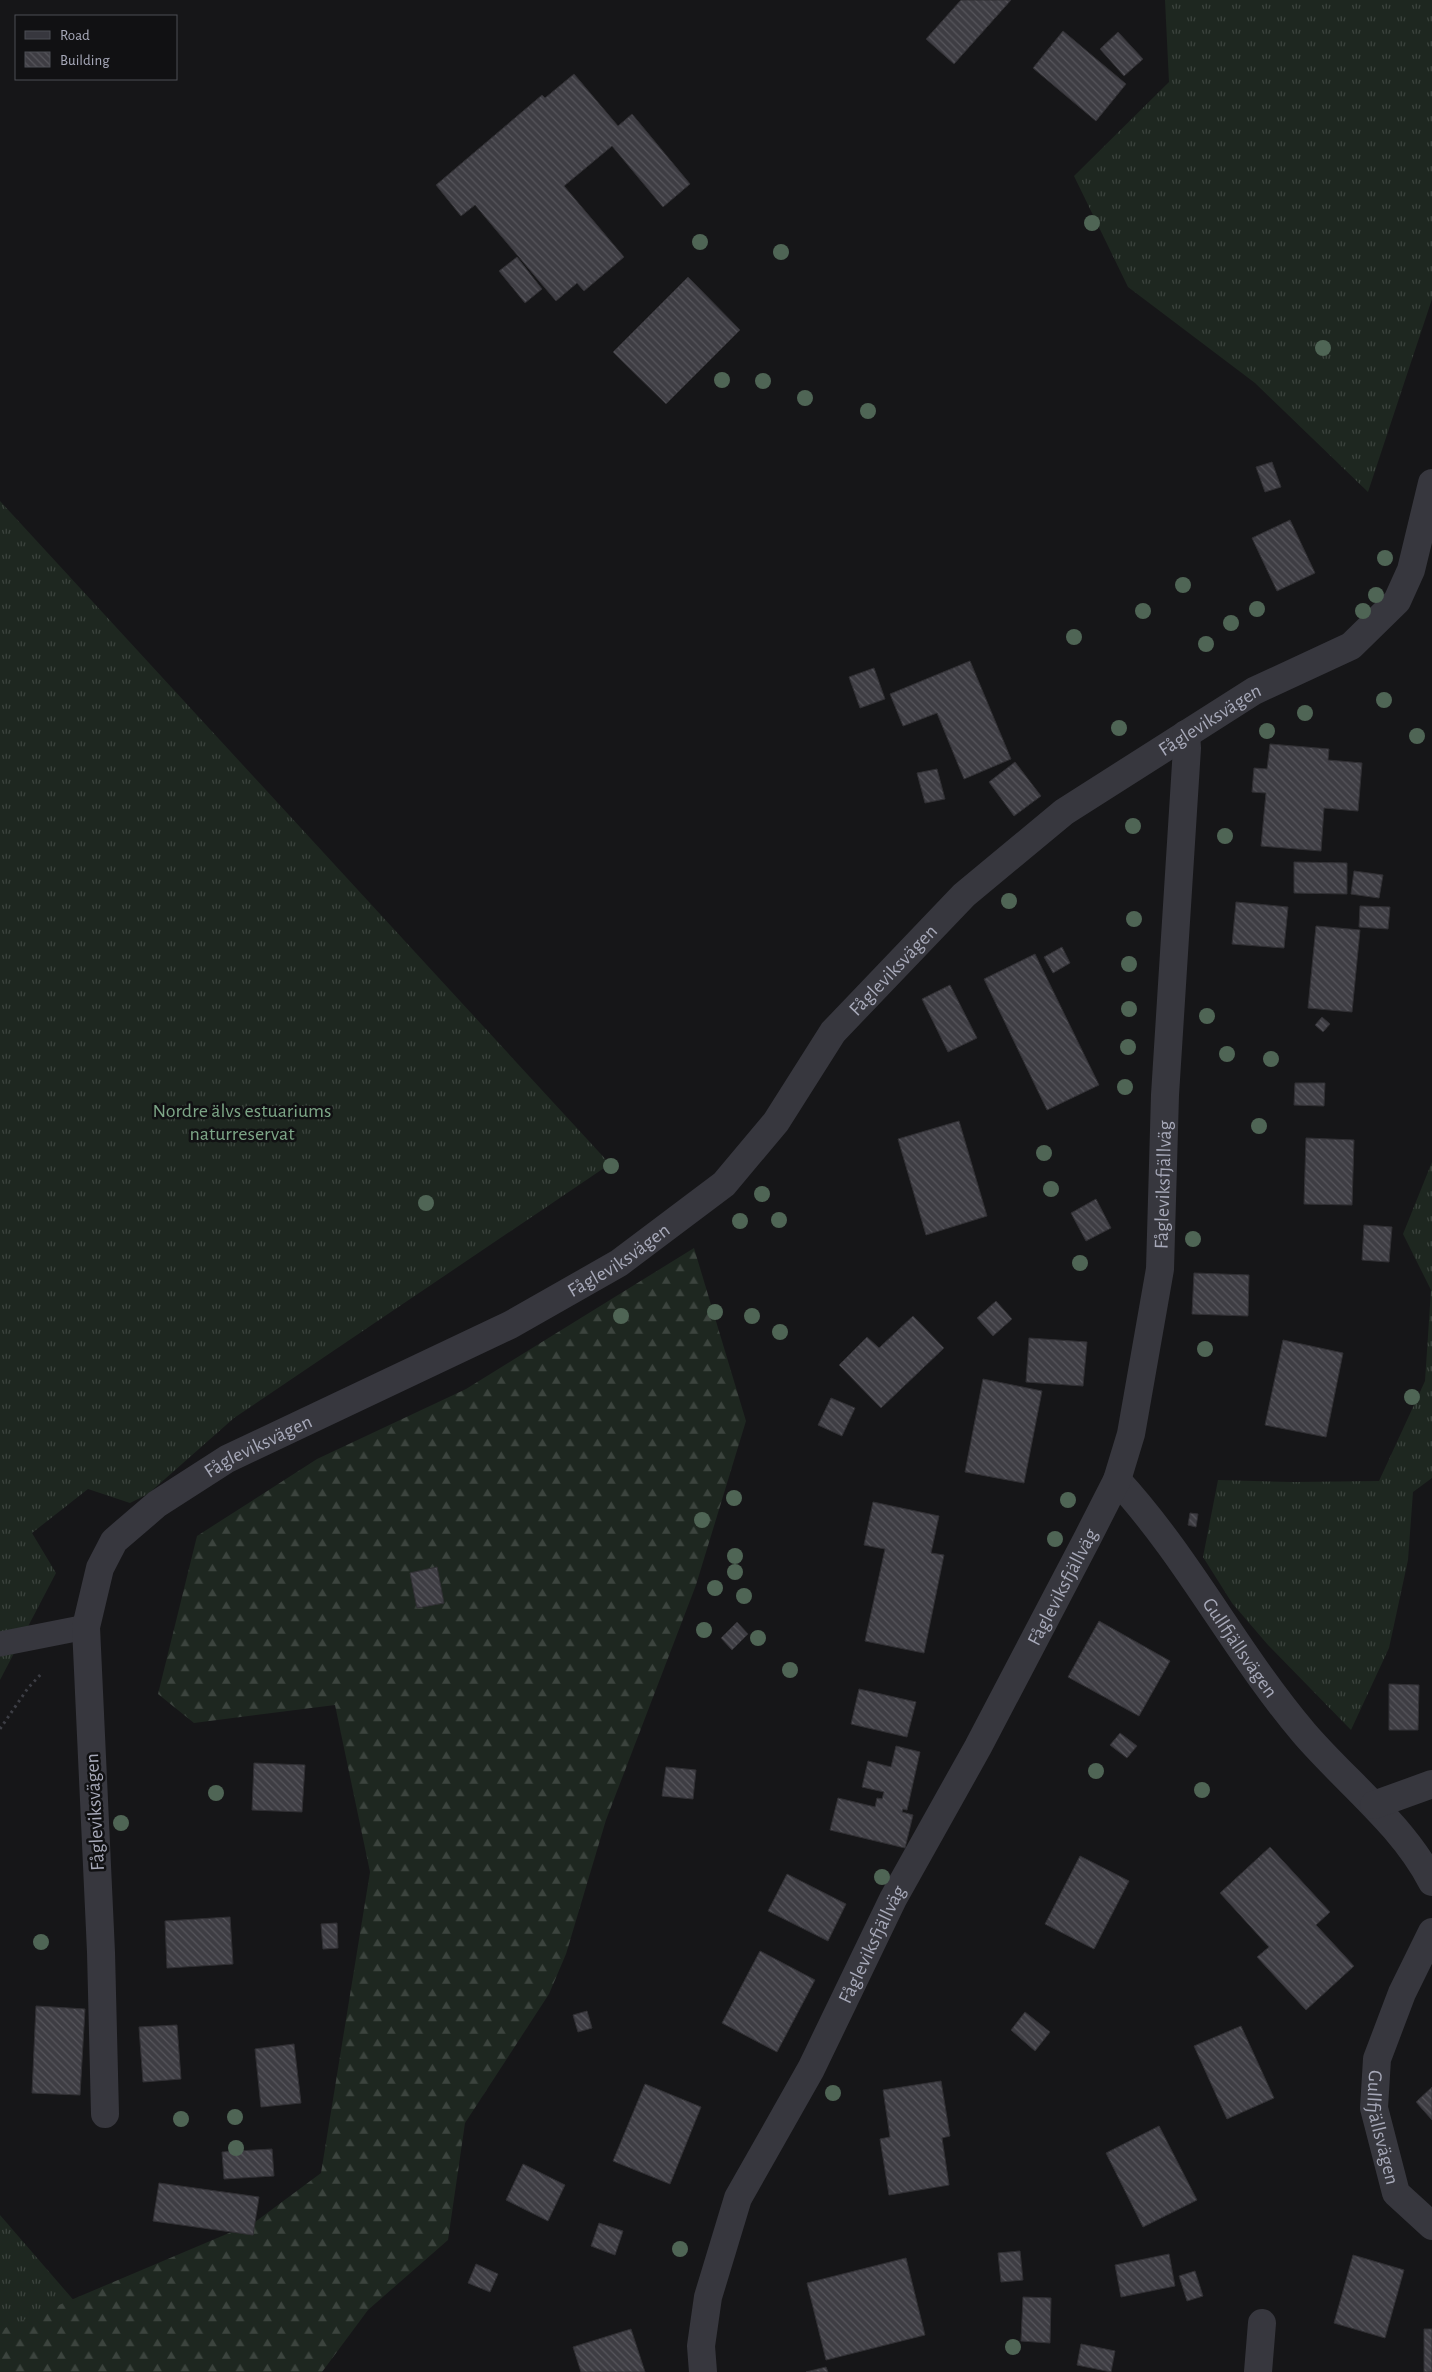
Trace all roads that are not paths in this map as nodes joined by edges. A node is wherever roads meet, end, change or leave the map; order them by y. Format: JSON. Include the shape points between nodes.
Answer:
{"nodes":[{"id":1,"x":1432,"y":483,"type":"edge"},
{"id":2,"x":1186,"y":734,"type":"junction"},
{"id":3,"x":1117,"y":1480,"type":"junction"},
{"id":4,"x":86,"y":1627,"type":"junction"},
{"id":5,"x":0,"y":1644,"type":"edge"},
{"id":6,"x":1432,"y":1784,"type":"edge"},
{"id":7,"x":1374,"y":1805,"type":"junction"},
{"id":8,"x":1432,"y":1882,"type":"edge"},
{"id":9,"x":1432,"y":1932,"type":"edge"},
{"id":10,"x":105,"y":2114,"type":"dead end"},
{"id":11,"x":1432,"y":2226,"type":"edge"},
{"id":12,"x":1262,"y":2323,"type":"dead end"},
{"id":13,"x":703,"y":2372,"type":"edge"},
{"id":14,"x":1258,"y":2372,"type":"edge"}],
"edges":[{"from":1,"to":2,"type":"street","name":"Fågleviksvägen","via":[[1412,570],[1397,602],[1351,646],[1254,691]]},
{"from":2,"to":3,"type":"street","name":"Fågleviksfjällväg","via":[[1165,1095],[1160,1269],[1132,1434]]},
{"from":2,"to":4,"type":"street","name":"Fågleviksvägen","via":[[1064,812],[964,895],[833,1032],[776,1122],[724,1184],[611,1268],[510,1325],[226,1459],[157,1504],[114,1541],[100,1568]]},
{"from":3,"to":7,"type":"street","name":"Gullfjällsvägen","via":[[1165,1536],[1235,1640],[1304,1732]]},
{"from":3,"to":13,"type":"street","name":"Fågleviksfjällväg","via":[[978,1747],[893,1899],[811,2069],[738,2198],[708,2297],[701,2346]]},
{"from":4,"to":5,"type":"lane"},
{"from":4,"to":10,"type":"street","name":"Fågleviksvägen","via":[[102,1952]]},
{"from":6,"to":7,"type":"street"},
{"from":7,"to":8,"type":"street","name":"Gullfjällsvägen","via":[[1422,1864]]},
{"from":9,"to":11,"type":"street","name":"Gullfjällsvägen","via":[[1402,1993],[1377,2059],[1374,2108],[1396,2194]]},
{"from":12,"to":14,"type":"street"}]}
